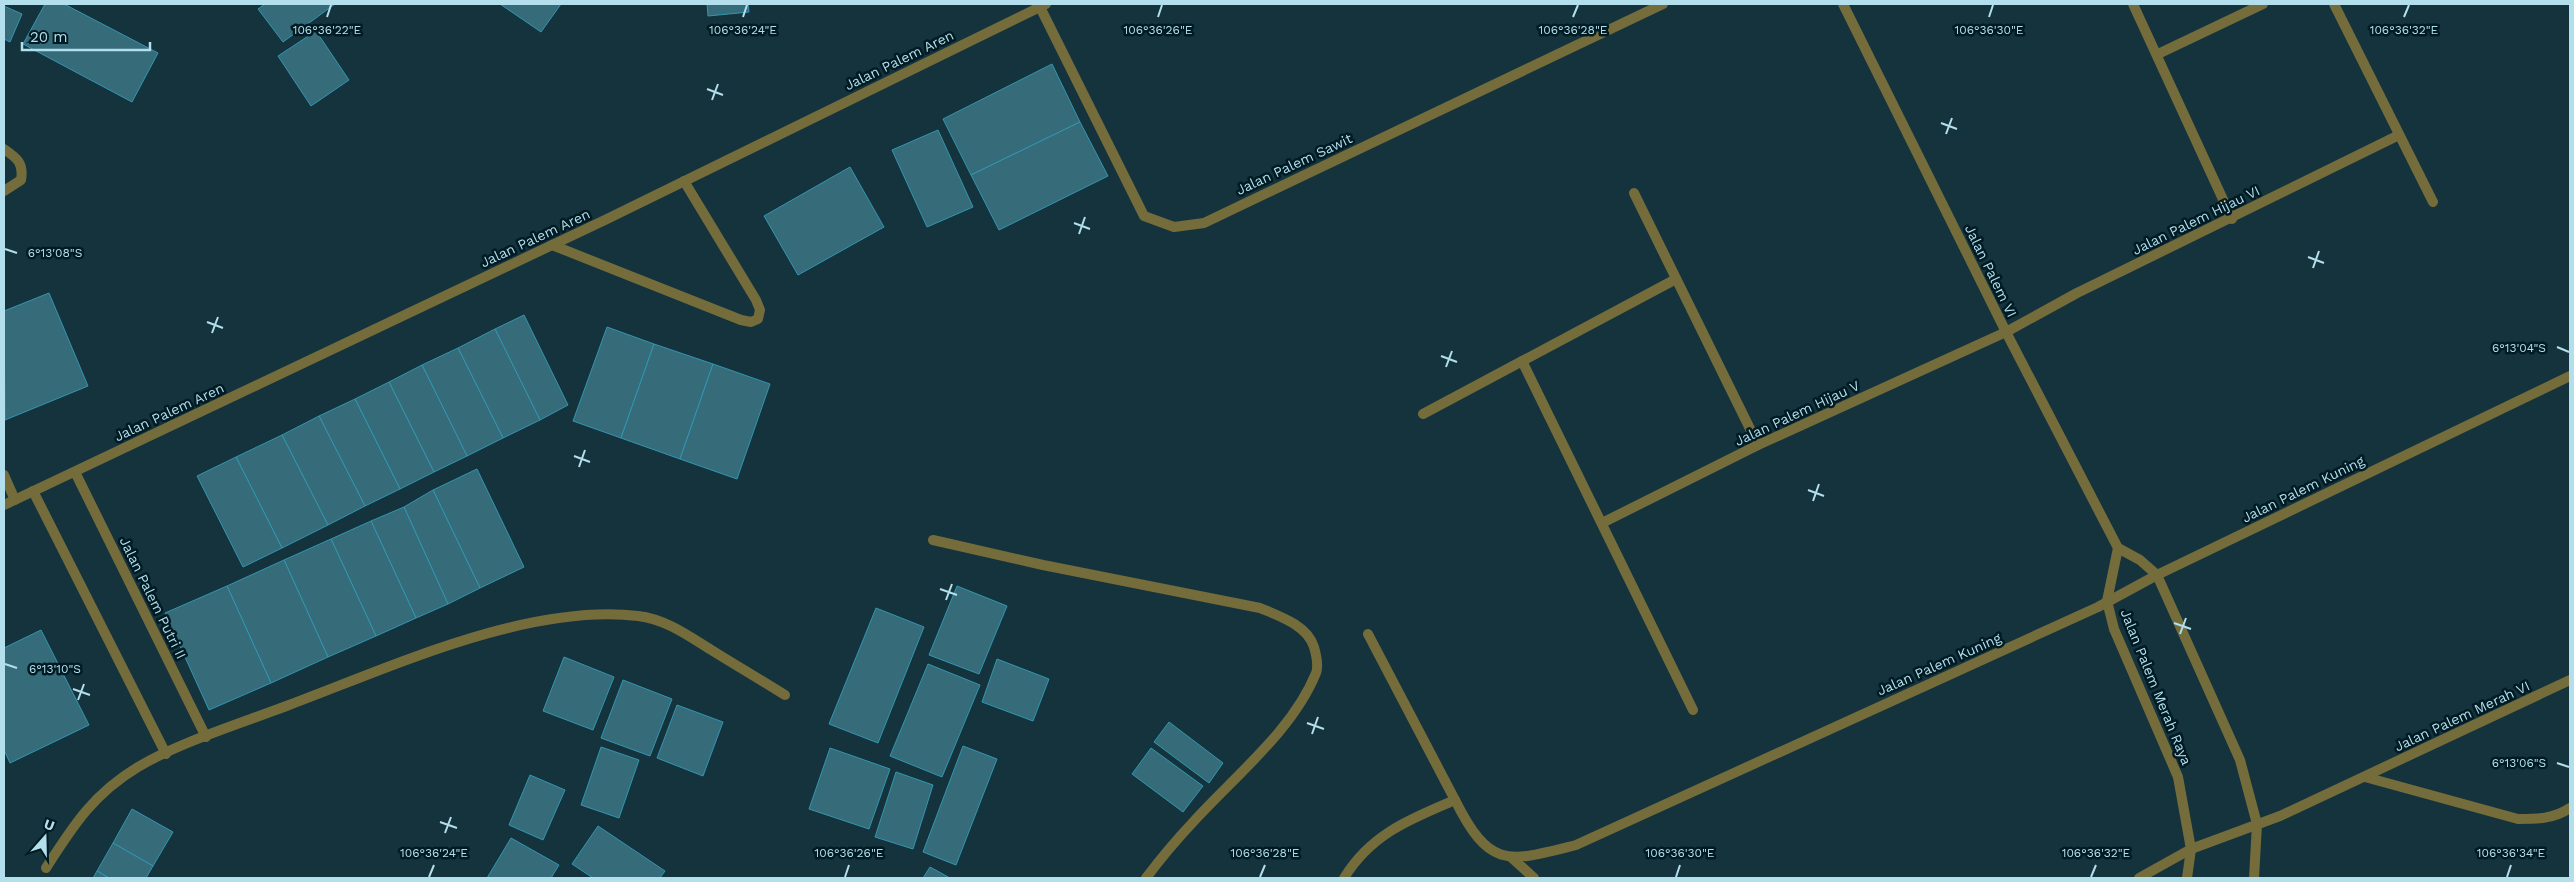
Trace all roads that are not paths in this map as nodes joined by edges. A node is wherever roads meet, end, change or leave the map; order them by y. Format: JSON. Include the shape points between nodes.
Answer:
{"nodes":[{"id":1,"x":1664,"y":4,"type":"edge"},
{"id":2,"x":1844,"y":4,"type":"edge"},
{"id":3,"x":2133,"y":4,"type":"edge"},
{"id":4,"x":2263,"y":4,"type":"edge"},
{"id":5,"x":2334,"y":4,"type":"edge"},
{"id":6,"x":1043,"y":5,"type":"edge"},
{"id":7,"x":2158,"y":54,"type":"junction"},
{"id":8,"x":2400,"y":135,"type":"junction"},
{"id":9,"x":4,"y":149,"type":"edge"},
{"id":10,"x":684,"y":181,"type":"junction"},
{"id":11,"x":4,"y":190,"type":"edge"},
{"id":12,"x":1634,"y":193,"type":"dead end"},
{"id":13,"x":2434,"y":202,"type":"dead end"},
{"id":14,"x":2232,"y":218,"type":"junction"},
{"id":15,"x":552,"y":245,"type":"junction"},
{"id":16,"x":1676,"y":278,"type":"junction"},
{"id":17,"x":2006,"y":332,"type":"junction"},
{"id":18,"x":1522,"y":361,"type":"junction"},
{"id":19,"x":2570,"y":376,"type":"edge"},
{"id":20,"x":1423,"y":414,"type":"dead end"},
{"id":21,"x":1758,"y":445,"type":"junction"},
{"id":22,"x":74,"y":472,"type":"junction"},
{"id":23,"x":4,"y":475,"type":"edge"},
{"id":24,"x":33,"y":492,"type":"junction"},
{"id":25,"x":15,"y":500,"type":"junction"},
{"id":26,"x":4,"y":505,"type":"edge"},
{"id":27,"x":1602,"y":523,"type":"junction"},
{"id":28,"x":933,"y":540,"type":"dead end"},
{"id":29,"x":2118,"y":548,"type":"junction"},
{"id":30,"x":2157,"y":575,"type":"junction"},
{"id":31,"x":2107,"y":602,"type":"junction"},
{"id":32,"x":1368,"y":634,"type":"dead end"},
{"id":33,"x":2570,"y":680,"type":"edge"},
{"id":34,"x":785,"y":695,"type":"dead end"},
{"id":35,"x":1693,"y":710,"type":"dead end"},
{"id":36,"x":206,"y":737,"type":"junction"},
{"id":37,"x":166,"y":754,"type":"junction"},
{"id":38,"x":2365,"y":777,"type":"junction"},
{"id":39,"x":1455,"y":800,"type":"junction"},
{"id":40,"x":2570,"y":808,"type":"edge"},
{"id":41,"x":2256,"y":824,"type":"junction"},
{"id":42,"x":2191,"y":849,"type":"junction"},
{"id":43,"x":1511,"y":857,"type":"junction"},
{"id":44,"x":46,"y":868,"type":"dead end"},
{"id":45,"x":1146,"y":878,"type":"edge"},
{"id":46,"x":1344,"y":878,"type":"edge"},
{"id":47,"x":1534,"y":878,"type":"edge"},
{"id":48,"x":2139,"y":878,"type":"edge"},
{"id":49,"x":2187,"y":878,"type":"edge"},
{"id":50,"x":2254,"y":878,"type":"edge"}],
"edges":[{"from":1,"to":6,"type":"street","name":"Jalan Palem Sawit","via":[[1204,223],[1174,227],[1144,216]]},
{"from":2,"to":17,"type":"street","name":"Jalan Palem VI"},
{"from":3,"to":7,"type":"street"},
{"from":4,"to":7,"type":"street"},
{"from":5,"to":8,"type":"street"},
{"from":6,"to":10,"type":"street","name":"Jalan Palem Aren"},
{"from":7,"to":14,"type":"street"},
{"from":8,"to":13,"type":"street"},
{"from":8,"to":14,"type":"street","name":"Jalan Palem Hijau VI"},
{"from":9,"to":11,"type":"street","via":[[19,159],[23,171],[21,180]]},
{"from":10,"to":15,"type":"street","name":"Jalan Palem Aren"},
{"from":10,"to":15,"type":"street","via":[[756,300],[760,310],[758,319],[752,322],[742,320]]},
{"from":12,"to":16,"type":"street"},
{"from":14,"to":17,"type":"street","name":"Jalan Palem Hijau VI","via":[[2077,293]]},
{"from":15,"to":22,"type":"street","name":"Jalan Palem Aren"},
{"from":16,"to":18,"type":"street"},
{"from":16,"to":21,"type":"street"},
{"from":17,"to":21,"type":"street","name":"Jalan Palem Hijau V"},
{"from":17,"to":29,"type":"street","name":"Jalan Palem VI"},
{"from":18,"to":20,"type":"street"},
{"from":18,"to":27,"type":"street"},
{"from":19,"to":30,"type":"street","name":"Jalan Palem Kuning"},
{"from":21,"to":27,"type":"street","name":"Jalan Palem Hijau V"},
{"from":22,"to":24,"type":"street","name":"Jalan Palem Aren"},
{"from":22,"to":36,"type":"street","name":"Jalan Palem Putri II"},
{"from":23,"to":25,"type":"street"},
{"from":24,"to":25,"type":"street","name":"Jalan Palem Aren"},
{"from":24,"to":37,"type":"street"},
{"from":25,"to":26,"type":"street","name":"Jalan Palem Aren"},
{"from":27,"to":35,"type":"street"},
{"from":28,"to":45,"type":"street","via":[[1260,608],[1289,620],[1307,634],[1314,645],[1317,671],[1298,705],[1264,749],[1194,820]]},
{"from":29,"to":30,"type":"street","via":[[2140,560]]},
{"from":29,"to":31,"type":"street","name":"Jalan Palem Merah Raya"},
{"from":30,"to":31,"type":"street","name":"Jalan Palem Kuning"},
{"from":30,"to":41,"type":"street","via":[[2240,760]]},
{"from":31,"to":42,"type":"street","name":"Jalan Palem Merah Raya","via":[[2114,629],[2178,777]]},
{"from":31,"to":43,"type":"street","name":"Jalan Palem Kuning","via":[[1576,844],[1524,858]]},
{"from":32,"to":39,"type":"street","name":"Jalan Palem Kuning"},
{"from":33,"to":38,"type":"street","name":"Jalan Palem Merah VI"},
{"from":34,"to":36,"type":"street","via":[[668,624],[640,616],[607,614],[528,623],[442,648]]},
{"from":36,"to":37,"type":"street"},
{"from":37,"to":44,"type":"street","via":[[138,767],[103,793],[81,814]]},
{"from":38,"to":40,"type":"street","via":[[2518,819],[2558,816]]},
{"from":38,"to":41,"type":"street","name":"Jalan Palem Merah VI"},
{"from":39,"to":43,"type":"street","name":"Jalan Palem Kuning","via":[[1469,827],[1488,847]]},
{"from":39,"to":46,"type":"street","via":[[1402,822],[1366,850]]},
{"from":41,"to":42,"type":"street","name":"Jalan Palem Merah VI"},
{"from":41,"to":50,"type":"street"},
{"from":42,"to":48,"type":"street","name":"Jalan Palem Merah VI"},
{"from":42,"to":49,"type":"street","name":"Jalan Palem Merah Raya"},
{"from":43,"to":47,"type":"street"}]}
